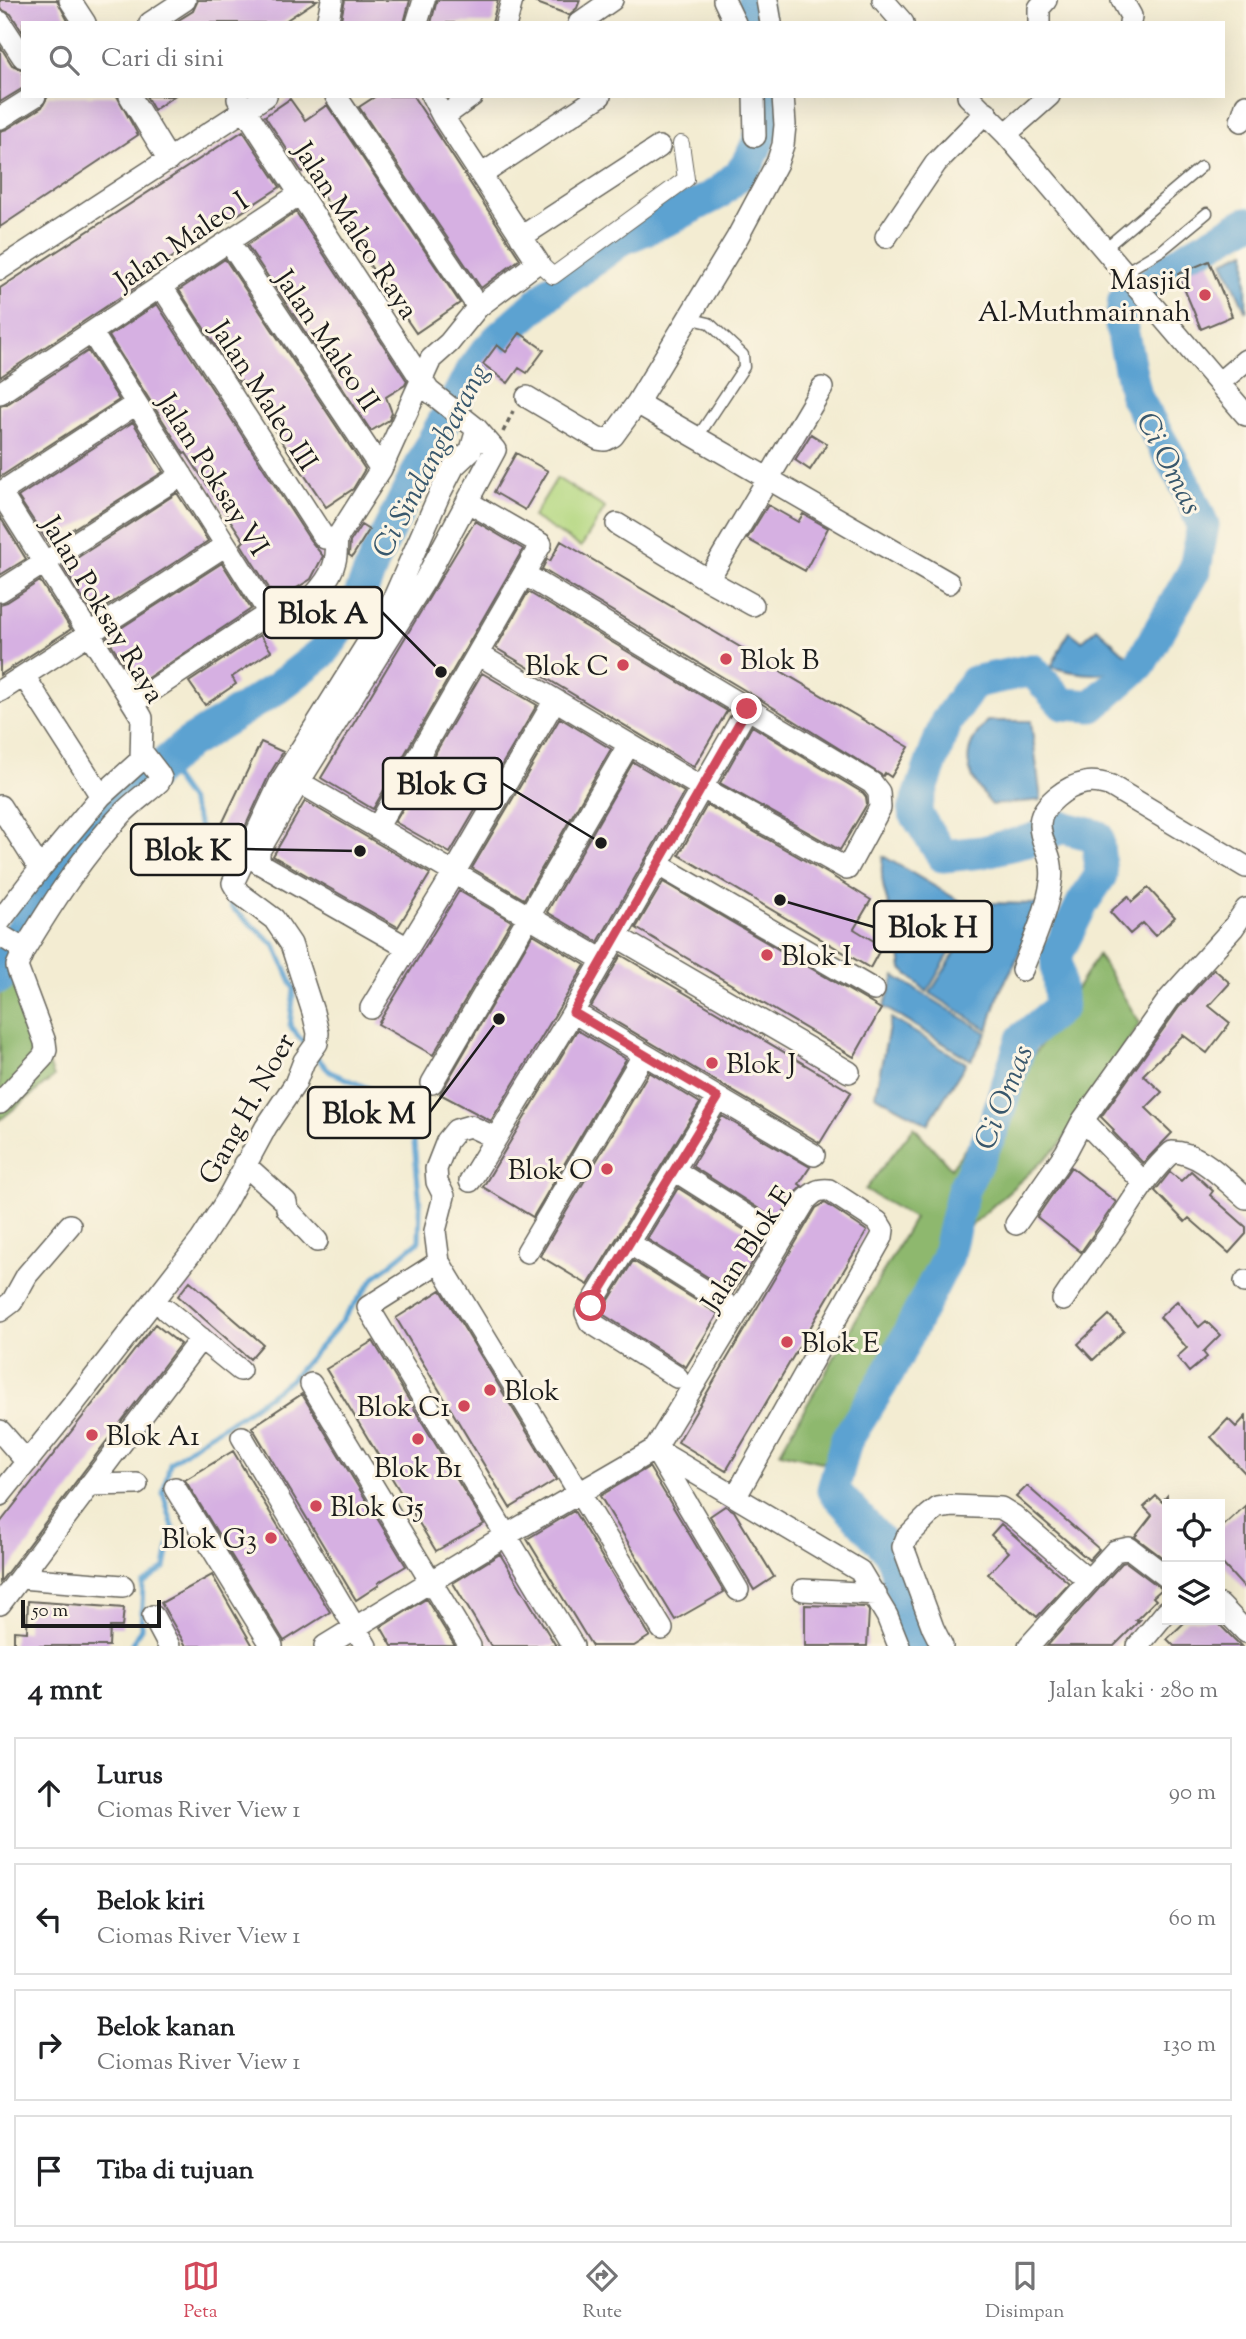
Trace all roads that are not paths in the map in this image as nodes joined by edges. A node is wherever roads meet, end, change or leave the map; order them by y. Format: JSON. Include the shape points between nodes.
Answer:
{"nodes":[{"id":1,"x":70,"y":0,"type":"edge"},
{"id":2,"x":185,"y":0,"type":"edge"},
{"id":3,"x":332,"y":0,"type":"edge"},
{"id":4,"x":424,"y":0,"type":"edge"},
{"id":5,"x":512,"y":0,"type":"edge"},
{"id":6,"x":612,"y":0,"type":"edge"},
{"id":7,"x":724,"y":0,"type":"edge"},
{"id":8,"x":767,"y":0,"type":"edge"},
{"id":9,"x":883,"y":0,"type":"edge"},
{"id":10,"x":1046,"y":0,"type":"edge"},
{"id":11,"x":1122,"y":0,"type":"edge"},
{"id":12,"x":585,"y":14,"type":"edge"},
{"id":13,"x":84,"y":21,"type":"edge"},
{"id":14,"x":153,"y":21,"type":"edge"},
{"id":15,"x":326,"y":21,"type":"edge"},
{"id":16,"x":418,"y":21,"type":"edge"},
{"id":17,"x":507,"y":21,"type":"edge"},
{"id":18,"x":734,"y":21,"type":"edge"},
{"id":19,"x":771,"y":21,"type":"edge"},
{"id":20,"x":901,"y":21,"type":"edge"},
{"id":21,"x":1040,"y":21,"type":"edge"},
{"id":22,"x":1130,"y":21,"type":"edge"},
{"id":23,"x":0,"y":22,"type":"edge"},
{"id":24,"x":21,"y":54,"type":"edge"},
{"id":25,"x":32,"y":98,"type":"edge"},
{"id":26,"x":131,"y":98,"type":"edge"},
{"id":27,"x":433,"y":98,"type":"edge"},
{"id":28,"x":469,"y":98,"type":"edge"},
{"id":29,"x":597,"y":98,"type":"edge"},
{"id":30,"x":754,"y":98,"type":"edge"},
{"id":31,"x":783,"y":98,"type":"edge"},
{"id":32,"x":970,"y":98,"type":"edge"},
{"id":33,"x":1047,"y":98,"type":"edge"},
{"id":34,"x":346,"y":100,"type":"edge"},
{"id":35,"x":242,"y":102,"type":"edge"},
{"id":36,"x":986,"y":113,"type":"junction"},
{"id":37,"x":443,"y":117,"type":"junction"},
{"id":38,"x":0,"y":118,"type":"edge"},
{"id":39,"x":1006,"y":134,"type":"junction"},
{"id":40,"x":755,"y":136,"type":"dead end"},
{"id":41,"x":681,"y":144,"type":"dead end"},
{"id":42,"x":659,"y":147,"type":"dead end"},
{"id":43,"x":166,"y":155,"type":"junction"},
{"id":44,"x":1201,"y":167,"type":"dead end"},
{"id":45,"x":481,"y":175,"type":"junction"},
{"id":46,"x":301,"y":193,"type":"junction"},
{"id":47,"x":1207,"y":213,"type":"dead end"},
{"id":48,"x":522,"y":237,"type":"junction"},
{"id":49,"x":886,"y":237,"type":"dead end"},
{"id":50,"x":229,"y":242,"type":"junction"},
{"id":51,"x":0,"y":254,"type":"edge"},
{"id":52,"x":538,"y":262,"type":"junction"},
{"id":53,"x":1117,"y":265,"type":"junction"},
{"id":54,"x":0,"y":270,"type":"edge"},
{"id":55,"x":162,"y":287,"type":"junction"},
{"id":56,"x":478,"y":307,"type":"junction"},
{"id":57,"x":688,"y":318,"type":"junction"},
{"id":58,"x":92,"y":333,"type":"junction"},
{"id":59,"x":1246,"y":360,"type":"edge"},
{"id":60,"x":1219,"y":383,"type":"junction"},
{"id":61,"x":426,"y":386,"type":"junction"},
{"id":62,"x":822,"y":388,"type":"dead end"},
{"id":63,"x":0,"y":393,"type":"edge"},
{"id":64,"x":527,"y":397,"type":"road end"},
{"id":65,"x":637,"y":403,"type":"junction"},
{"id":66,"x":136,"y":404,"type":"junction"},
{"id":67,"x":1246,"y":415,"type":"edge"},
{"id":68,"x":472,"y":425,"type":"junction"},
{"id":69,"x":697,"y":438,"type":"junction"},
{"id":70,"x":381,"y":469,"type":"junction"},
{"id":71,"x":182,"y":475,"type":"junction"},
{"id":72,"x":768,"y":479,"type":"junction"},
{"id":73,"x":0,"y":493,"type":"edge"},
{"id":74,"x":472,"y":493,"type":"junction"},
{"id":75,"x":617,"y":524,"type":"dead end"},
{"id":76,"x":329,"y":536,"type":"junction"},
{"id":77,"x":226,"y":545,"type":"junction"},
{"id":78,"x":45,"y":562,"type":"junction"},
{"id":79,"x":524,"y":574,"type":"junction"},
{"id":80,"x":708,"y":580,"type":"junction"},
{"id":81,"x":949,"y":583,"type":"dead end"},
{"id":82,"x":0,"y":591,"type":"edge"},
{"id":83,"x":753,"y":605,"type":"dead end"},
{"id":84,"x":269,"y":613,"type":"junction"},
{"id":85,"x":90,"y":633,"type":"junction"},
{"id":86,"x":478,"y":654,"type":"junction"},
{"id":87,"x":24,"y":676,"type":"junction"},
{"id":88,"x":0,"y":691,"type":"edge"},
{"id":89,"x":555,"y":700,"type":"junction"},
{"id":90,"x":133,"y":703,"type":"junction"},
{"id":91,"x":747,"y":709,"type":"junction"},
{"id":92,"x":629,"y":744,"type":"junction"},
{"id":93,"x":142,"y":756,"type":"junction"},
{"id":94,"x":299,"y":782,"type":"junction"},
{"id":95,"x":701,"y":787,"type":"junction"},
{"id":96,"x":101,"y":796,"type":"junction"},
{"id":97,"x":0,"y":806,"type":"edge"},
{"id":98,"x":377,"y":828,"type":"junction"},
{"id":99,"x":657,"y":863,"type":"junction"},
{"id":100,"x":1246,"y":867,"type":"edge"},
{"id":101,"x":40,"y":869,"type":"junction"},
{"id":102,"x":454,"y":873,"type":"junction"},
{"id":103,"x":1246,"y":909,"type":"edge"},
{"id":104,"x":530,"y":917,"type":"junction"},
{"id":105,"x":0,"y":921,"type":"edge"},
{"id":106,"x":0,"y":935,"type":"edge"},
{"id":107,"x":616,"y":936,"type":"junction"},
{"id":108,"x":408,"y":948,"type":"junction"},
{"id":109,"x":22,"y":949,"type":"junction"},
{"id":110,"x":603,"y":960,"type":"junction"},
{"id":111,"x":1022,"y":970,"type":"dead end"},
{"id":112,"x":874,"y":990,"type":"dead end"},
{"id":113,"x":371,"y":1008,"type":"dead end"},
{"id":114,"x":573,"y":1012,"type":"junction"},
{"id":115,"x":644,"y":1054,"type":"junction"},
{"id":116,"x":849,"y":1072,"type":"dead end"},
{"id":117,"x":432,"y":1083,"type":"dead end"},
{"id":118,"x":718,"y":1098,"type":"junction"},
{"id":119,"x":0,"y":1103,"type":"edge"},
{"id":120,"x":1083,"y":1120,"type":"junction"},
{"id":121,"x":496,"y":1138,"type":"junction"},
{"id":122,"x":814,"y":1155,"type":"dead end"},
{"id":123,"x":244,"y":1164,"type":"junction"},
{"id":124,"x":674,"y":1170,"type":"junction"},
{"id":125,"x":470,"y":1181,"type":"dead end"},
{"id":126,"x":1144,"y":1183,"type":"junction"},
{"id":127,"x":1246,"y":1198,"type":"edge"},
{"id":128,"x":1016,"y":1224,"type":"dead end"},
{"id":129,"x":70,"y":1225,"type":"dead end"},
{"id":130,"x":770,"y":1231,"type":"dead end"},
{"id":131,"x":317,"y":1241,"type":"dead end"},
{"id":132,"x":629,"y":1243,"type":"junction"},
{"id":133,"x":527,"y":1252,"type":"dead end"},
{"id":134,"x":439,"y":1262,"type":"junction"},
{"id":135,"x":1063,"y":1300,"type":"dead end"},
{"id":136,"x":726,"y":1304,"type":"dead end"},
{"id":137,"x":166,"y":1310,"type":"dead end"},
{"id":138,"x":0,"y":1311,"type":"edge"},
{"id":139,"x":201,"y":1338,"type":"junction"},
{"id":140,"x":240,"y":1370,"type":"dead end"},
{"id":141,"x":677,"y":1377,"type":"dead end"},
{"id":142,"x":311,"y":1384,"type":"dead end"},
{"id":143,"x":0,"y":1431,"type":"edge"},
{"id":144,"x":242,"y":1437,"type":"dead end"},
{"id":145,"x":655,"y":1449,"type":"junction"},
{"id":146,"x":27,"y":1462,"type":"junction"},
{"id":147,"x":136,"y":1484,"type":"dead end"},
{"id":148,"x":89,"y":1485,"type":"junction"},
{"id":149,"x":175,"y":1488,"type":"dead end"},
{"id":150,"x":580,"y":1492,"type":"junction"},
{"id":151,"x":0,"y":1495,"type":"edge"},
{"id":152,"x":736,"y":1496,"type":"junction"},
{"id":153,"x":505,"y":1536,"type":"junction"},
{"id":154,"x":1162,"y":1573,"type":"edge"},
{"id":155,"x":20,"y":1578,"type":"junction"},
{"id":156,"x":1088,"y":1580,"type":"junction"},
{"id":157,"x":430,"y":1581,"type":"junction"},
{"id":158,"x":123,"y":1586,"type":"dead end"},
{"id":159,"x":738,"y":1590,"type":"dead end"},
{"id":160,"x":803,"y":1590,"type":"dead end"},
{"id":161,"x":876,"y":1594,"type":"junction"},
{"id":162,"x":0,"y":1604,"type":"edge"},
{"id":163,"x":1225,"y":1610,"type":"edge"},
{"id":164,"x":153,"y":1616,"type":"dead end"},
{"id":165,"x":1162,"y":1617,"type":"edge"},
{"id":166,"x":355,"y":1627,"type":"junction"},
{"id":167,"x":662,"y":1629,"type":"dead end"},
{"id":168,"x":1246,"y":1632,"type":"edge"},
{"id":169,"x":169,"y":1646,"type":"edge"},
{"id":170,"x":272,"y":1646,"type":"edge"},
{"id":171,"x":325,"y":1646,"type":"edge"},
{"id":172,"x":366,"y":1646,"type":"edge"},
{"id":173,"x":470,"y":1646,"type":"edge"},
{"id":174,"x":573,"y":1646,"type":"edge"},
{"id":175,"x":899,"y":1646,"type":"edge"},
{"id":176,"x":942,"y":1646,"type":"edge"},
{"id":177,"x":1029,"y":1646,"type":"edge"},
{"id":178,"x":1138,"y":1646,"type":"edge"}],
"edges":[{"from":1,"to":13,"type":"street"},
{"from":2,"to":14,"type":"street"},
{"from":3,"to":15,"type":"street"},
{"from":4,"to":16,"type":"street"},
{"from":5,"to":17,"type":"street"},
{"from":6,"to":12,"type":"street"},
{"from":7,"to":18,"type":"street"},
{"from":8,"to":19,"type":"street"},
{"from":9,"to":20,"type":"street"},
{"from":10,"to":21,"type":"street","via":[[1039,8]]},
{"from":11,"to":22,"type":"street"},
{"from":23,"to":24,"type":"street"},
{"from":25,"to":38,"type":"street"},
{"from":26,"to":43,"type":"street"},
{"from":27,"to":37,"type":"street"},
{"from":28,"to":37,"type":"street"},
{"from":29,"to":45,"type":"street"},
{"from":30,"to":40,"type":"street"},
{"from":31,"to":57,"type":"street","via":[[785,125],[777,163]]},
{"from":32,"to":36,"type":"street"},
{"from":33,"to":39,"type":"street"},
{"from":34,"to":56,"type":"street"},
{"from":35,"to":43,"type":"street"},
{"from":35,"to":46,"type":"street","name":"Jalan Maleo Raya"},
{"from":36,"to":39,"type":"street"},
{"from":36,"to":49,"type":"street","via":[[936,163]]},
{"from":37,"to":45,"type":"street"},
{"from":39,"to":53,"type":"street"},
{"from":41,"to":52,"type":"street","via":[[686,179],[553,276]]},
{"from":42,"to":48,"type":"street"},
{"from":43,"to":51,"type":"street"},
{"from":43,"to":54,"type":"street"},
{"from":44,"to":53,"type":"lane"},
{"from":45,"to":48,"type":"street"},
{"from":46,"to":50,"type":"street","name":"Jalan Maleo I"},
{"from":46,"to":61,"type":"street","name":"Jalan Maleo Raya"},
{"from":47,"to":53,"type":"lane","via":[[1162,250]]},
{"from":48,"to":52,"type":"street"},
{"from":50,"to":55,"type":"street","name":"Jalan Maleo I"},
{"from":50,"to":70,"type":"street","name":"Jalan Maleo II"},
{"from":52,"to":56,"type":"street"},
{"from":53,"to":60,"type":"street"},
{"from":55,"to":58,"type":"street","name":"Jalan Maleo I"},
{"from":55,"to":76,"type":"street","name":"Jalan Maleo III"},
{"from":56,"to":61,"type":"street","via":[[431,359]]},
{"from":57,"to":65,"type":"street"},
{"from":57,"to":69,"type":"lane","via":[[709,323],[743,355],[744,367]]},
{"from":58,"to":63,"type":"street","name":"Jalan Maleo I"},
{"from":58,"to":66,"type":"street","name":"Jalan Poksay VI"},
{"from":59,"to":60,"type":"street"},
{"from":60,"to":67,"type":"street"},
{"from":61,"to":68,"type":"street","name":"Jalan Maleo Raya"},
{"from":61,"to":70,"type":"street"},
{"from":62,"to":72,"type":"street"},
{"from":64,"to":65,"type":"street","via":[[605,440]]},
{"from":65,"to":69,"type":"street"},
{"from":66,"to":71,"type":"street","name":"Jalan Poksay VI"},
{"from":66,"to":73,"type":"street"},
{"from":68,"to":74,"type":"street","name":"Jalan Maleo Raya","via":[[495,450]]},
{"from":68,"to":123,"type":"street","name":"Gang H. Noer","via":[[471,450],[454,466],[440,493],[389,609],[281,781],[233,883],[239,893],[274,919],[287,937],[318,1033],[295,1084]]},
{"from":69,"to":72,"type":"street"},
{"from":70,"to":76,"type":"street"},
{"from":71,"to":77,"type":"street","name":"Jalan Poksay VI"},
{"from":71,"to":78,"type":"street"},
{"from":72,"to":80,"type":"street"},
{"from":72,"to":81,"type":"street"},
{"from":73,"to":78,"type":"street","name":"Jalan Poksay Raya"},
{"from":74,"to":79,"type":"street","via":[[541,544]]},
{"from":74,"to":94,"type":"street","via":[[425,580]]},
{"from":75,"to":80,"type":"street"},
{"from":76,"to":84,"type":"street","via":[[335,563],[322,584],[289,620]]},
{"from":77,"to":84,"type":"street","name":"Jalan Poksay VI"},
{"from":77,"to":85,"type":"street"},
{"from":78,"to":82,"type":"street"},
{"from":78,"to":85,"type":"street","name":"Jalan Poksay Raya"},
{"from":79,"to":86,"type":"street"},
{"from":79,"to":91,"type":"street"},
{"from":80,"to":83,"type":"street"},
{"from":84,"to":90,"type":"street"},
{"from":85,"to":87,"type":"street"},
{"from":85,"to":90,"type":"street","name":"Jalan Poksay Raya"},
{"from":86,"to":89,"type":"street"},
{"from":86,"to":98,"type":"street"},
{"from":87,"to":88,"type":"street"},
{"from":87,"to":96,"type":"street"},
{"from":89,"to":92,"type":"street"},
{"from":89,"to":102,"type":"street"},
{"from":90,"to":93,"type":"street","name":"Jalan Poksay Raya","via":[[142,718]]},
{"from":91,"to":95,"type":"street"},
{"from":91,"to":95,"type":"street","via":[[872,783],[879,792],[880,808],[847,869]]},
{"from":92,"to":95,"type":"street"},
{"from":92,"to":104,"type":"street"},
{"from":93,"to":96,"type":"street"},
{"from":93,"to":109,"type":"street","via":[[159,774],[159,782],[123,813],[90,851]]},
{"from":94,"to":98,"type":"street"},
{"from":94,"to":108,"type":"street","via":[[259,851],[259,863]]},
{"from":95,"to":99,"type":"street"},
{"from":96,"to":101,"type":"street"},
{"from":97,"to":101,"type":"street"},
{"from":98,"to":102,"type":"street"},
{"from":99,"to":107,"type":"street"},
{"from":99,"to":112,"type":"street"},
{"from":100,"to":111,"type":"street","via":[[1102,782],[1075,785],[1042,814],[1040,827],[1052,874]]},
{"from":101,"to":105,"type":"street"},
{"from":102,"to":104,"type":"street"},
{"from":102,"to":108,"type":"street"},
{"from":103,"to":120,"type":"street","via":[[1169,999]]},
{"from":104,"to":110,"type":"street"},
{"from":104,"to":117,"type":"street"},
{"from":106,"to":109,"type":"street"},
{"from":107,"to":110,"type":"street"},
{"from":107,"to":116,"type":"street"},
{"from":108,"to":113,"type":"street"},
{"from":109,"to":119,"type":"street","via":[[18,971],[46,1049]]},
{"from":110,"to":114,"type":"street"},
{"from":114,"to":115,"type":"street"},
{"from":114,"to":121,"type":"street"},
{"from":115,"to":118,"type":"street"},
{"from":115,"to":133,"type":"street"},
{"from":118,"to":122,"type":"street"},
{"from":118,"to":124,"type":"street"},
{"from":120,"to":126,"type":"street"},
{"from":120,"to":128,"type":"street","via":[[1066,1153]]},
{"from":121,"to":125,"type":"street"},
{"from":121,"to":134,"type":"street","via":[[470,1126],[456,1130],[447,1141],[436,1169],[444,1196],[435,1231]]},
{"from":123,"to":131,"type":"street","via":[[286,1202],[287,1209]]},
{"from":123,"to":146,"type":"street","name":"Gang H. Noer","via":[[201,1240]]},
{"from":124,"to":130,"type":"street"},
{"from":124,"to":132,"type":"street"},
{"from":126,"to":127,"type":"street","via":[[1172,1152],[1185,1152]]},
{"from":126,"to":135,"type":"street"},
{"from":129,"to":138,"type":"street"},
{"from":132,"to":136,"type":"street"},
{"from":132,"to":141,"type":"street","via":[[586,1313],[590,1322]]},
{"from":134,"to":150,"type":"street"},
{"from":134,"to":153,"type":"street","via":[[368,1307]]},
{"from":137,"to":139,"type":"street"},
{"from":139,"to":140,"type":"street"},
{"from":139,"to":148,"type":"street"},
{"from":142,"to":157,"type":"street"},
{"from":143,"to":146,"type":"street"},
{"from":144,"to":166,"type":"street"},
{"from":145,"to":150,"type":"street"},
{"from":145,"to":152,"type":"street"},
{"from":145,"to":152,"type":"street","name":"Jalan Blok E","via":[[806,1200],[814,1192],[829,1190],[878,1223],[882,1237]]},
{"from":145,"to":159,"type":"street"},
{"from":146,"to":151,"type":"street","name":"Gang H. Noer"},
{"from":147,"to":148,"type":"street"},
{"from":148,"to":155,"type":"street"},
{"from":149,"to":170,"type":"street"},
{"from":150,"to":153,"type":"street"},
{"from":150,"to":167,"type":"street"},
{"from":152,"to":161,"type":"street","via":[[860,1571]]},
{"from":153,"to":157,"type":"street"},
{"from":153,"to":174,"type":"street"},
{"from":154,"to":156,"type":"street","via":[[1129,1548],[1121,1548]]},
{"from":155,"to":158,"type":"street"},
{"from":155,"to":162,"type":"street"},
{"from":156,"to":176,"type":"street","via":[[1001,1508],[938,1508],[907,1537],[903,1547]]},
{"from":156,"to":177,"type":"street"},
{"from":157,"to":166,"type":"street"},
{"from":157,"to":173,"type":"street"},
{"from":160,"to":161,"type":"street"},
{"from":161,"to":175,"type":"street"},
{"from":163,"to":168,"type":"street"},
{"from":164,"to":169,"type":"street"},
{"from":165,"to":178,"type":"street"},
{"from":166,"to":171,"type":"street"},
{"from":166,"to":172,"type":"street"}]}
